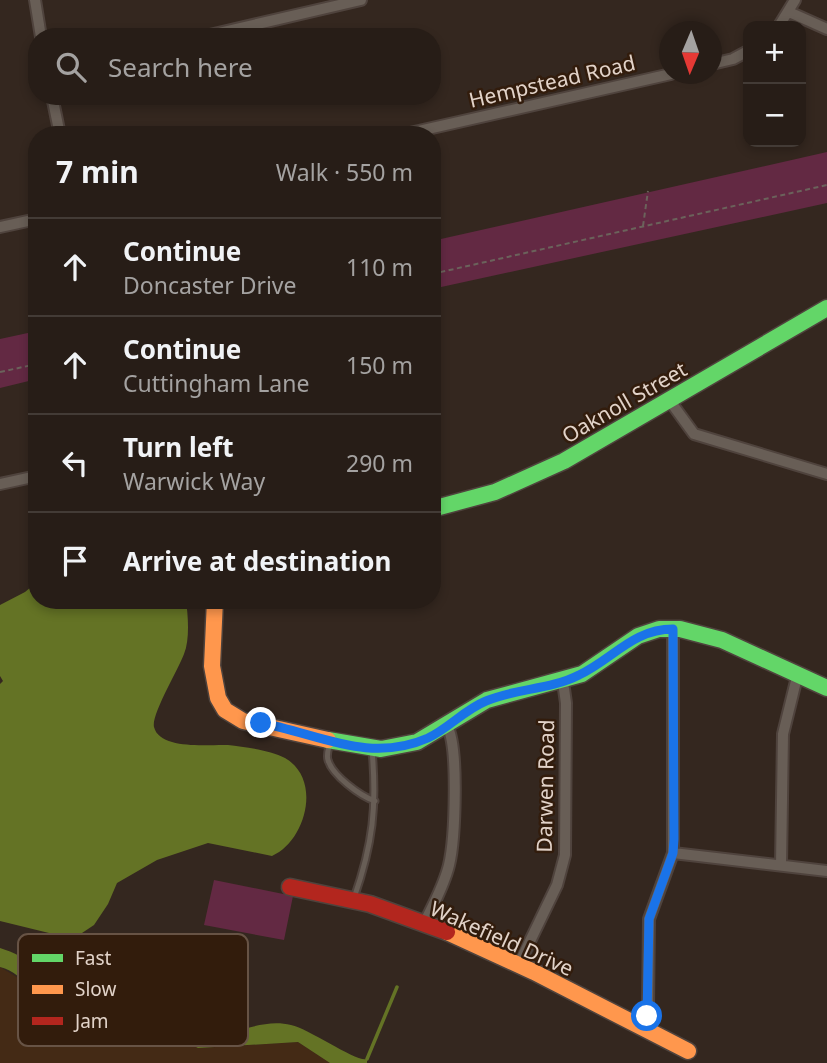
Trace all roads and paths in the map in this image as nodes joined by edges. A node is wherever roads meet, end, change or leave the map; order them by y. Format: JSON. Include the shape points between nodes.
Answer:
{"nodes":[{"id":1,"x":35,"y":0,"type":"edge"},
{"id":2,"x":361,"y":0,"type":"edge"},
{"id":3,"x":795,"y":0,"type":"edge"},
{"id":4,"x":789,"y":12,"type":"junction"},
{"id":5,"x":783,"y":21,"type":"edge"},
{"id":6,"x":40,"y":28,"type":"edge"},
{"id":7,"x":240,"y":28,"type":"edge"},
{"id":8,"x":827,"y":29,"type":"edge"},
{"id":9,"x":743,"y":53,"type":"edge"},
{"id":10,"x":722,"y":60,"type":"edge"},
{"id":11,"x":659,"y":77,"type":"edge"},
{"id":12,"x":54,"y":105,"type":"edge"},
{"id":13,"x":58,"y":126,"type":"edge"},
{"id":14,"x":441,"y":126,"type":"edge"},
{"id":15,"x":827,"y":185,"type":"edge"},
{"id":16,"x":648,"y":191,"type":"dead end"},
{"id":17,"x":28,"y":221,"type":"edge"},
{"id":18,"x":0,"y":227,"type":"edge"},
{"id":19,"x":643,"y":227,"type":"junction"},
{"id":20,"x":441,"y":272,"type":"edge"},
{"id":21,"x":827,"y":308,"type":"edge"},
{"id":22,"x":28,"y":366,"type":"edge"},
{"id":23,"x":0,"y":372,"type":"edge"},
{"id":24,"x":670,"y":401,"type":"junction"},
{"id":25,"x":827,"y":474,"type":"edge"},
{"id":26,"x":28,"y":478,"type":"edge"},
{"id":27,"x":0,"y":484,"type":"edge"},
{"id":28,"x":441,"y":507,"type":"edge"},
{"id":29,"x":215,"y":609,"type":"edge"},
{"id":30,"x":673,"y":629,"type":"junction"},
{"id":31,"x":797,"y":677,"type":"junction"},
{"id":32,"x":563,"y":682,"type":"junction"},
{"id":33,"x":827,"y":688,"type":"edge"},
{"id":34,"x":447,"y":726,"type":"junction"},
{"id":35,"x":330,"y":743,"type":"junction"},
{"id":36,"x":372,"y":750,"type":"junction"},
{"id":37,"x":375,"y":801,"type":"junction"},
{"id":38,"x":673,"y":853,"type":"junction"},
{"id":39,"x":781,"y":865,"type":"junction"},
{"id":40,"x":827,"y":871,"type":"edge"},
{"id":41,"x":290,"y":887,"type":"dead end"},
{"id":42,"x":353,"y":901,"type":"junction"},
{"id":43,"x":424,"y":924,"type":"junction"},
{"id":44,"x":518,"y":966,"type":"junction"},
{"id":45,"x":642,"y":1028,"type":"junction"},
{"id":46,"x":688,"y":1051,"type":"dead end"}],
"edges":[{"from":1,"to":6,"type":"street"},
{"from":2,"to":7,"type":"street"},
{"from":3,"to":4,"type":"street"},
{"from":4,"to":5,"type":"street"},
{"from":4,"to":8,"type":"street"},
{"from":9,"to":10,"type":"street"},
{"from":11,"to":14,"type":"street","name":"Hempstead Road"},
{"from":12,"to":13,"type":"street"},
{"from":15,"to":19,"type":"path"},
{"from":16,"to":19,"type":"path"},
{"from":17,"to":18,"type":"street"},
{"from":19,"to":20,"type":"path"},
{"from":21,"to":24,"type":"street","name":"Oaknoll Street"},
{"from":22,"to":23,"type":"path"},
{"from":24,"to":25,"type":"street","via":[[694,434]]},
{"from":24,"to":28,"type":"street","name":"Oaknoll Street","via":[[516,483]]},
{"from":26,"to":27,"type":"street"},
{"from":29,"to":35,"type":"street","via":[[213,685],[221,706],[241,720],[286,728]]},
{"from":30,"to":31,"type":"street","via":[[720,638]]},
{"from":30,"to":32,"type":"street","via":[[637,636],[597,666]]},
{"from":30,"to":38,"type":"street"},
{"from":31,"to":33,"type":"street"},
{"from":31,"to":39,"type":"street","via":[[783,734]]},
{"from":32,"to":34,"type":"street","via":[[485,701]]},
{"from":32,"to":44,"type":"street","name":"Darwen Road","via":[[565,855],[557,885]]},
{"from":34,"to":36,"type":"street","via":[[415,743]]},
{"from":34,"to":43,"type":"street","via":[[453,744],[453,838],[449,866]]},
{"from":35,"to":36,"type":"street"},
{"from":35,"to":37,"type":"lane","via":[[327,754],[332,768],[365,798]]},
{"from":36,"to":37,"type":"lane"},
{"from":37,"to":42,"type":"lane","via":[[370,847]]},
{"from":38,"to":39,"type":"street"},
{"from":38,"to":45,"type":"street","via":[[649,919],[648,1007]]},
{"from":39,"to":40,"type":"street"},
{"from":41,"to":42,"type":"street","name":"Wakefield Drive"},
{"from":42,"to":43,"type":"street","name":"Wakefield Drive"},
{"from":43,"to":44,"type":"street","name":"Wakefield Drive"},
{"from":44,"to":45,"type":"street","name":"Wakefield Drive"},
{"from":45,"to":46,"type":"street","name":"Wakefield Drive"}]}
